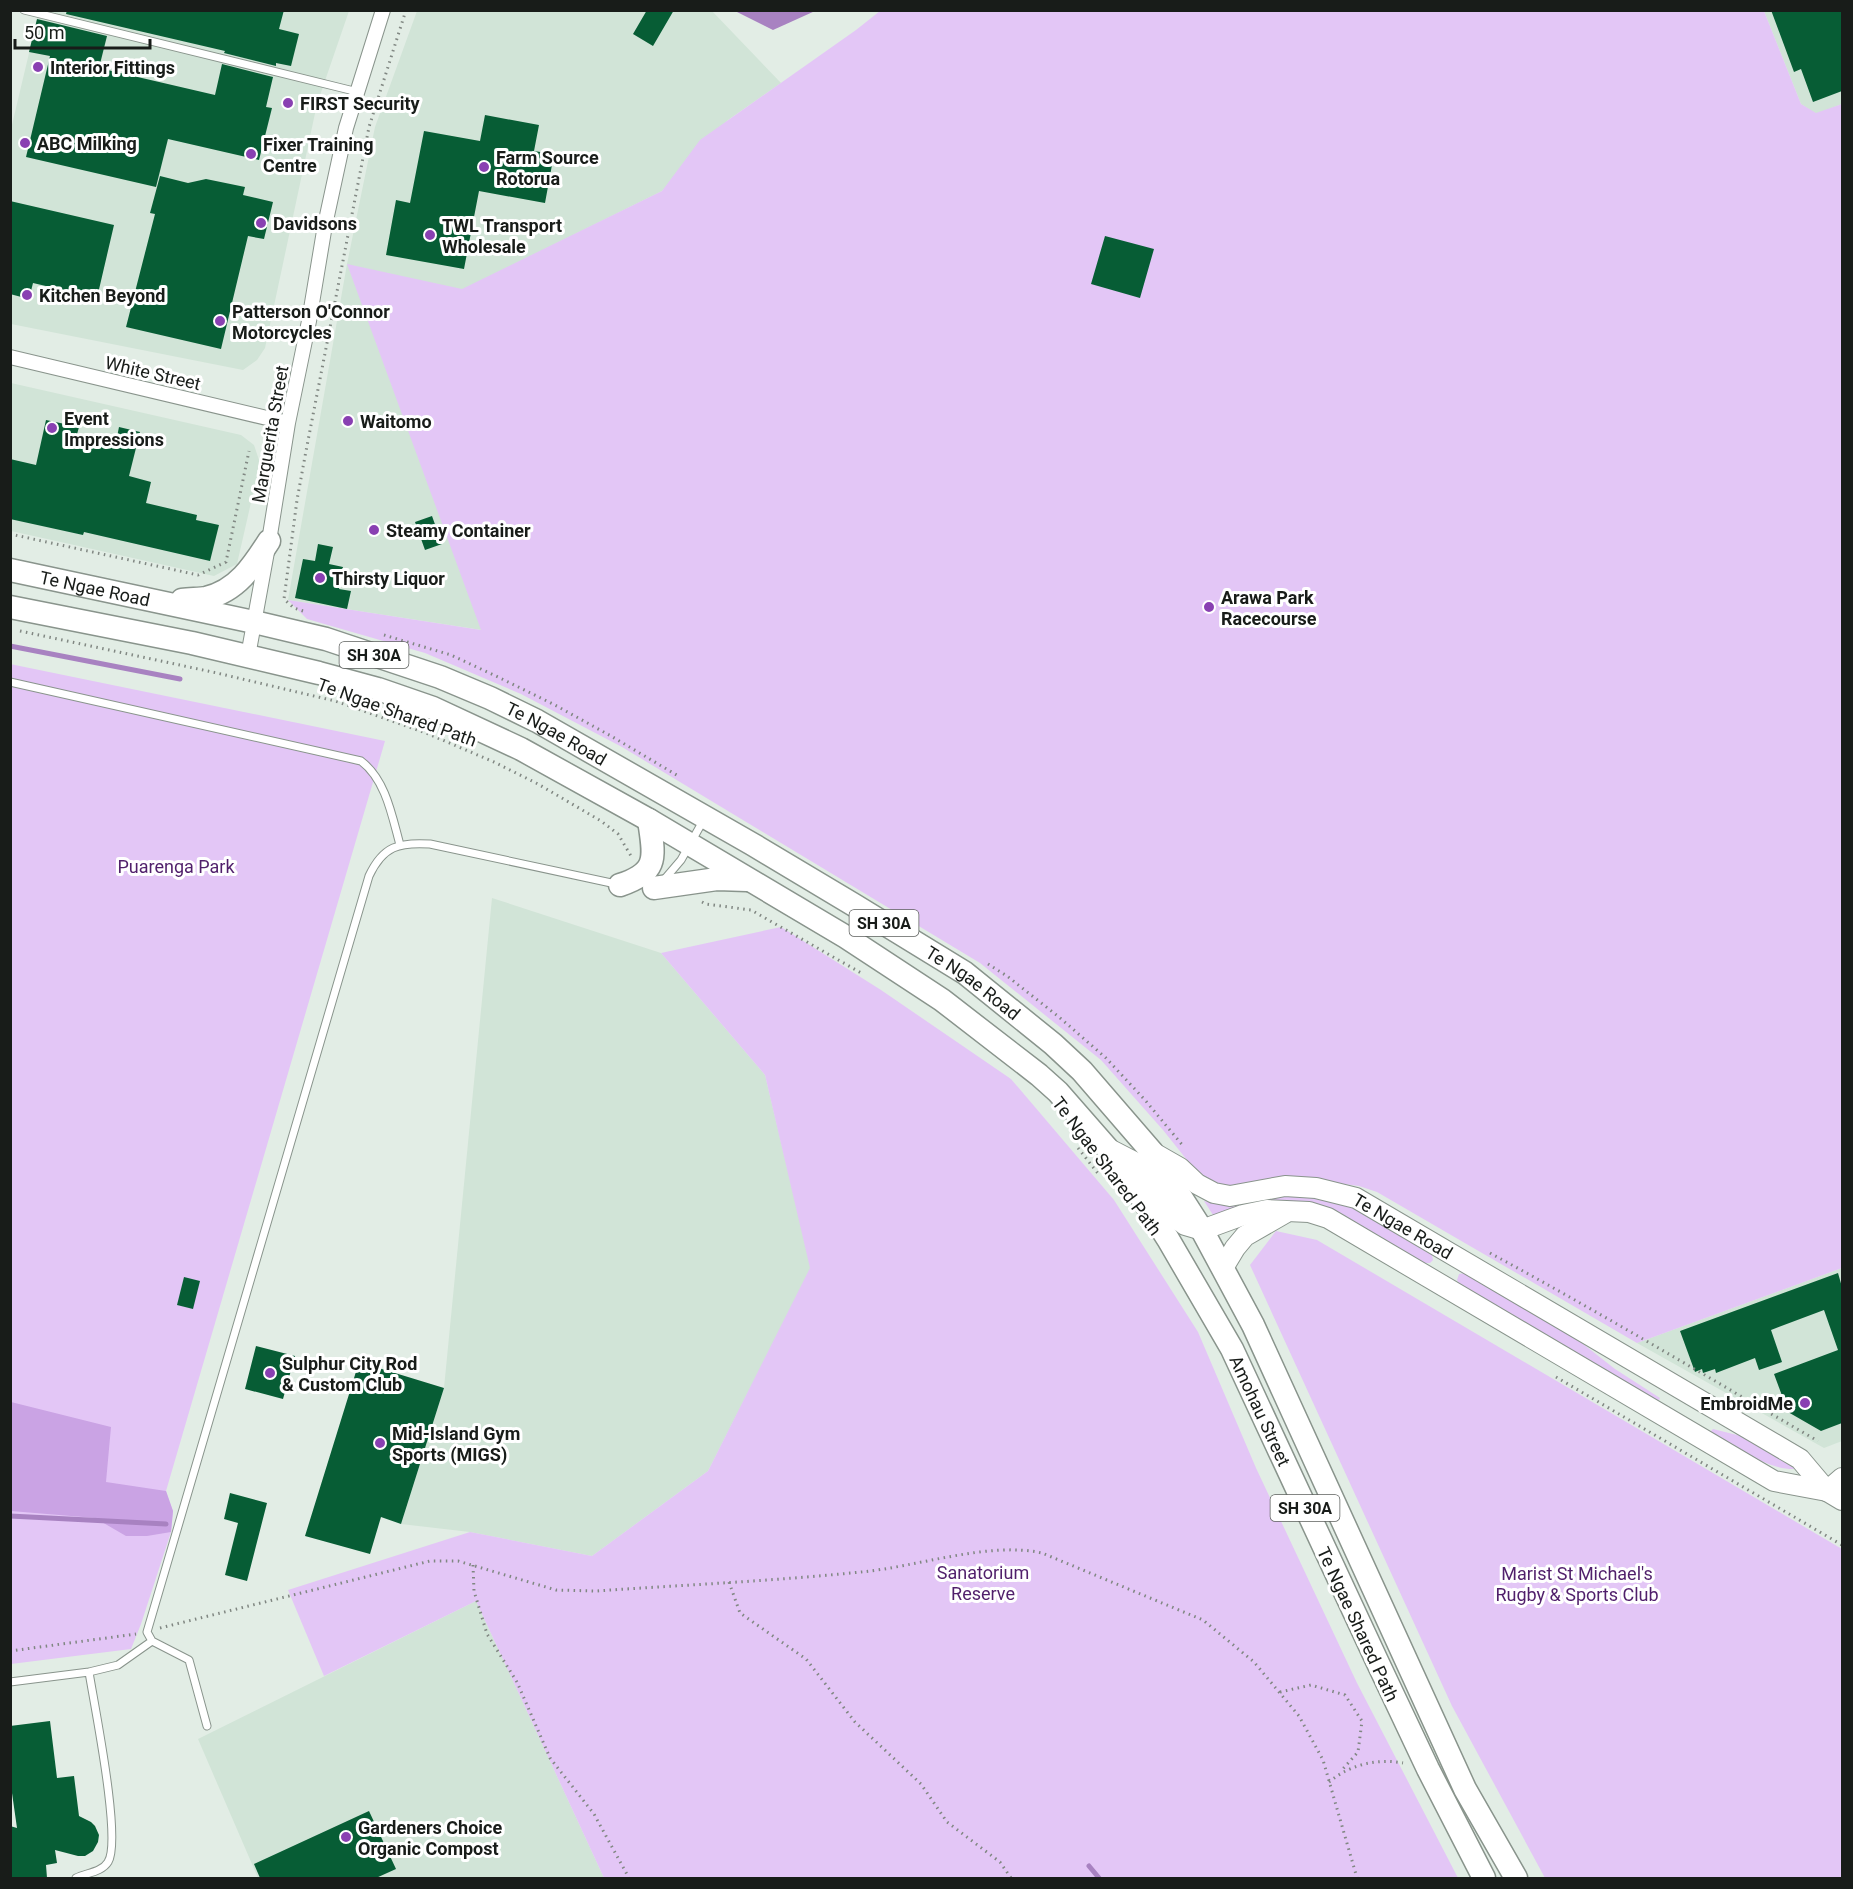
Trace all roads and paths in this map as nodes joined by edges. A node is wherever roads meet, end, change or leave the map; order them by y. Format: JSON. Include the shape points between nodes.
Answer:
{"nodes":[{"id":1,"x":24,"y":10,"type":"edge"},
{"id":2,"x":383,"y":10,"type":"edge"},
{"id":3,"x":406,"y":10,"type":"edge"},
{"id":4,"x":358,"y":92,"type":"junction"},
{"id":5,"x":10,"y":357,"type":"edge"},
{"id":6,"x":288,"y":423,"type":"junction"},
{"id":7,"x":249,"y":451,"type":"dead end"},
{"id":8,"x":10,"y":534,"type":"edge"},
{"id":9,"x":269,"y":541,"type":"junction"},
{"id":10,"x":10,"y":570,"type":"edge"},
{"id":11,"x":163,"y":602,"type":"junction"},
{"id":12,"x":10,"y":607,"type":"edge"},
{"id":13,"x":305,"y":612,"type":"dead end"},
{"id":14,"x":254,"y":622,"type":"junction"},
{"id":15,"x":10,"y":629,"type":"edge"},
{"id":16,"x":384,"y":635,"type":"dead end"},
{"id":17,"x":248,"y":656,"type":"junction"},
{"id":18,"x":10,"y":682,"type":"edge"},
{"id":19,"x":685,"y":780,"type":"dead end"},
{"id":20,"x":705,"y":817,"type":"junction"},
{"id":21,"x":649,"y":820,"type":"junction"},
{"id":22,"x":400,"y":845,"type":"junction"},
{"id":23,"x":691,"y":845,"type":"junction"},
{"id":24,"x":634,"y":861,"type":"dead end"},
{"id":25,"x":748,"y":880,"type":"junction"},
{"id":26,"x":625,"y":887,"type":"joint"},
{"id":27,"x":650,"y":889,"type":"joint"},
{"id":28,"x":699,"y":900,"type":"dead end"},
{"id":29,"x":980,"y":958,"type":"dead end"},
{"id":30,"x":862,"y":974,"type":"dead end"},
{"id":31,"x":1077,"y":1147,"type":"dead end"},
{"id":32,"x":1107,"y":1148,"type":"junction"},
{"id":33,"x":1186,"y":1149,"type":"dead end"},
{"id":34,"x":1152,"y":1152,"type":"junction"},
{"id":35,"x":1105,"y":1182,"type":"dead end"},
{"id":36,"x":1290,"y":1210,"type":"junction"},
{"id":37,"x":1202,"y":1230,"type":"junction"},
{"id":38,"x":1489,"y":1253,"type":"dead end"},
{"id":39,"x":1455,"y":1257,"type":"junction"},
{"id":40,"x":1223,"y":1268,"type":"junction"},
{"id":41,"x":1437,"y":1283,"type":"junction"},
{"id":42,"x":1556,"y":1377,"type":"dead end"},
{"id":43,"x":1680,"y":1389,"type":"junction"},
{"id":44,"x":1664,"y":1417,"type":"junction"},
{"id":45,"x":1818,"y":1441,"type":"dead end"},
{"id":46,"x":1842,"y":1478,"type":"edge"},
{"id":47,"x":1835,"y":1495,"type":"edge"},
{"id":48,"x":1842,"y":1545,"type":"edge"},
{"id":49,"x":473,"y":1565,"type":"junction"},
{"id":50,"x":729,"y":1582,"type":"junction"},
{"id":51,"x":147,"y":1632,"type":"junction"},
{"id":52,"x":152,"y":1641,"type":"junction"},
{"id":53,"x":10,"y":1652,"type":"edge"},
{"id":54,"x":89,"y":1672,"type":"junction"},
{"id":55,"x":10,"y":1682,"type":"edge"},
{"id":56,"x":1280,"y":1692,"type":"junction"},
{"id":57,"x":207,"y":1726,"type":"dead end"},
{"id":58,"x":1404,"y":1756,"type":"dead end"},
{"id":59,"x":1341,"y":1772,"type":"junction"},
{"id":60,"x":1329,"y":1782,"type":"junction"},
{"id":61,"x":76,"y":1878,"type":"edge"},
{"id":62,"x":628,"y":1878,"type":"edge"},
{"id":63,"x":1011,"y":1878,"type":"edge"},
{"id":64,"x":1357,"y":1878,"type":"edge"},
{"id":65,"x":1484,"y":1878,"type":"edge"},
{"id":66,"x":1516,"y":1878,"type":"edge"}],
"edges":[{"from":1,"to":4,"type":"lane"},
{"from":2,"to":4,"type":"street","name":"Marguerita Street"},
{"from":3,"to":13,"type":"path","via":[[369,127],[297,500],[284,599]]},
{"from":4,"to":6,"type":"street","name":"Marguerita Street","via":[[325,225]]},
{"from":5,"to":6,"type":"street","name":"White Street"},
{"from":6,"to":9,"type":"street","name":"Marguerita Street"},
{"from":7,"to":8,"type":"path","via":[[226,562],[198,575]]},
{"from":9,"to":11,"type":"main road","via":[[249,572],[232,586],[208,598]]},
{"from":9,"to":14,"type":"street","name":"Marguerita Street"},
{"from":10,"to":11,"type":"main road","name":"Te Ngae Road","number":"SH 30A"},
{"from":11,"to":14,"type":"main road","name":"Te Ngae Road","number":"SH 30A"},
{"from":12,"to":17,"type":"main road","name":"Te Ngae Road","number":"SH 30A"},
{"from":14,"to":17,"type":"street","name":"Marguerita Street"},
{"from":14,"to":20,"type":"main road","name":"Te Ngae Road","number":"SH 30A","via":[[336,643],[480,694],[537,721]]},
{"from":15,"to":24,"type":"path","name":"Te Ngae Shared Path","via":[[335,701],[426,733],[538,784],[601,821],[618,834]]},
{"from":16,"to":19,"type":"path","via":[[451,655],[498,676]]},
{"from":17,"to":21,"type":"main road","name":"Te Ngae Road","number":"SH 30A","via":[[329,675],[433,708],[521,749]]},
{"from":18,"to":22,"type":"lane","via":[[361,761],[370,768],[389,803]]},
{"from":20,"to":23,"type":"lane"},
{"from":20,"to":34,"type":"main road","name":"Te Ngae Road","number":"SH 30A","via":[[965,973],[1082,1071]]},
{"from":21,"to":23,"type":"main road","name":"Te Ngae Road","number":"SH 30A"},
{"from":21,"to":26,"type":"main road","via":[[652,862]]},
{"from":22,"to":26,"type":"lane","via":[[430,844]]},
{"from":22,"to":51,"type":"lane","via":[[381,856],[369,876]]},
{"from":23,"to":25,"type":"main road","name":"Te Ngae Road","number":"SH 30A"},
{"from":23,"to":27,"type":"lane","via":[[673,871]]},
{"from":25,"to":27,"type":"main road","via":[[717,879]]},
{"from":25,"to":32,"type":"main road","name":"Te Ngae Road","number":"SH 30A","via":[[846,937],[1001,1044],[1058,1092]]},
{"from":28,"to":30,"type":"path","via":[[751,910]]},
{"from":29,"to":33,"type":"path","via":[[1106,1058]]},
{"from":31,"to":35,"type":"path","name":"Te Ngae Shared Path"},
{"from":32,"to":37,"type":"street","name":"Te Ngae Road","via":[[1138,1164],[1174,1216],[1185,1225]]},
{"from":32,"to":65,"type":"main road","name":"Amohau Street","number":"SH 30A","via":[[1168,1239],[1232,1348],[1381,1671]]},
{"from":34,"to":37,"type":"main road","name":"Amohau Street","number":"SH 30A"},
{"from":34,"to":39,"type":"street","name":"Te Ngae Road","via":[[1214,1193],[1230,1196],[1285,1186],[1316,1188],[1356,1198]]},
{"from":36,"to":37,"type":"street","name":"Te Ngae Road","via":[[1243,1215]]},
{"from":36,"to":40,"type":"street","via":[[1245,1236]]},
{"from":36,"to":41,"type":"street","name":"Te Ngae Road","via":[[1328,1218]]},
{"from":37,"to":40,"type":"main road","name":"Amohau Street","number":"SH 30A"},
{"from":38,"to":45,"type":"path"},
{"from":39,"to":41,"type":"street"},
{"from":39,"to":43,"type":"street","name":"Te Ngae Road"},
{"from":40,"to":66,"type":"main road","name":"Amohau Street","number":"SH 30A","via":[[1253,1325],[1465,1789]]},
{"from":41,"to":44,"type":"street","name":"Te Ngae Road"},
{"from":42,"to":48,"type":"path"},
{"from":43,"to":44,"type":"street"},
{"from":43,"to":47,"type":"street","name":"Te Ngae Road","via":[[1800,1459]]},
{"from":44,"to":47,"type":"street","name":"Te Ngae Road","via":[[1774,1481]]},
{"from":46,"to":47,"type":"street"},
{"from":49,"to":50,"type":"path","via":[[556,1590]]},
{"from":49,"to":51,"type":"path","via":[[430,1561]]},
{"from":49,"to":62,"type":"path","via":[[474,1591],[488,1634],[517,1682],[550,1758],[594,1814]]},
{"from":50,"to":56,"type":"path","via":[[863,1572],[987,1552],[1027,1550],[1203,1620],[1254,1662]]},
{"from":50,"to":63,"type":"path","via":[[740,1613],[806,1659],[855,1722],[921,1784],[947,1822],[1000,1862]]},
{"from":51,"to":52,"type":"lane"},
{"from":51,"to":53,"type":"path"},
{"from":52,"to":54,"type":"lane","via":[[118,1665]]},
{"from":52,"to":57,"type":"lane","via":[[189,1660]]},
{"from":54,"to":55,"type":"lane"},
{"from":54,"to":61,"type":"lane","via":[[113,1839],[108,1862]]},
{"from":56,"to":59,"type":"path","via":[[1311,1685],[1345,1695],[1362,1721],[1358,1752]]},
{"from":56,"to":60,"type":"path","via":[[1299,1716],[1323,1760]]},
{"from":58,"to":59,"type":"path","via":[[1408,1765],[1360,1764]]},
{"from":59,"to":60,"type":"path"},
{"from":60,"to":64,"type":"path"}]}
